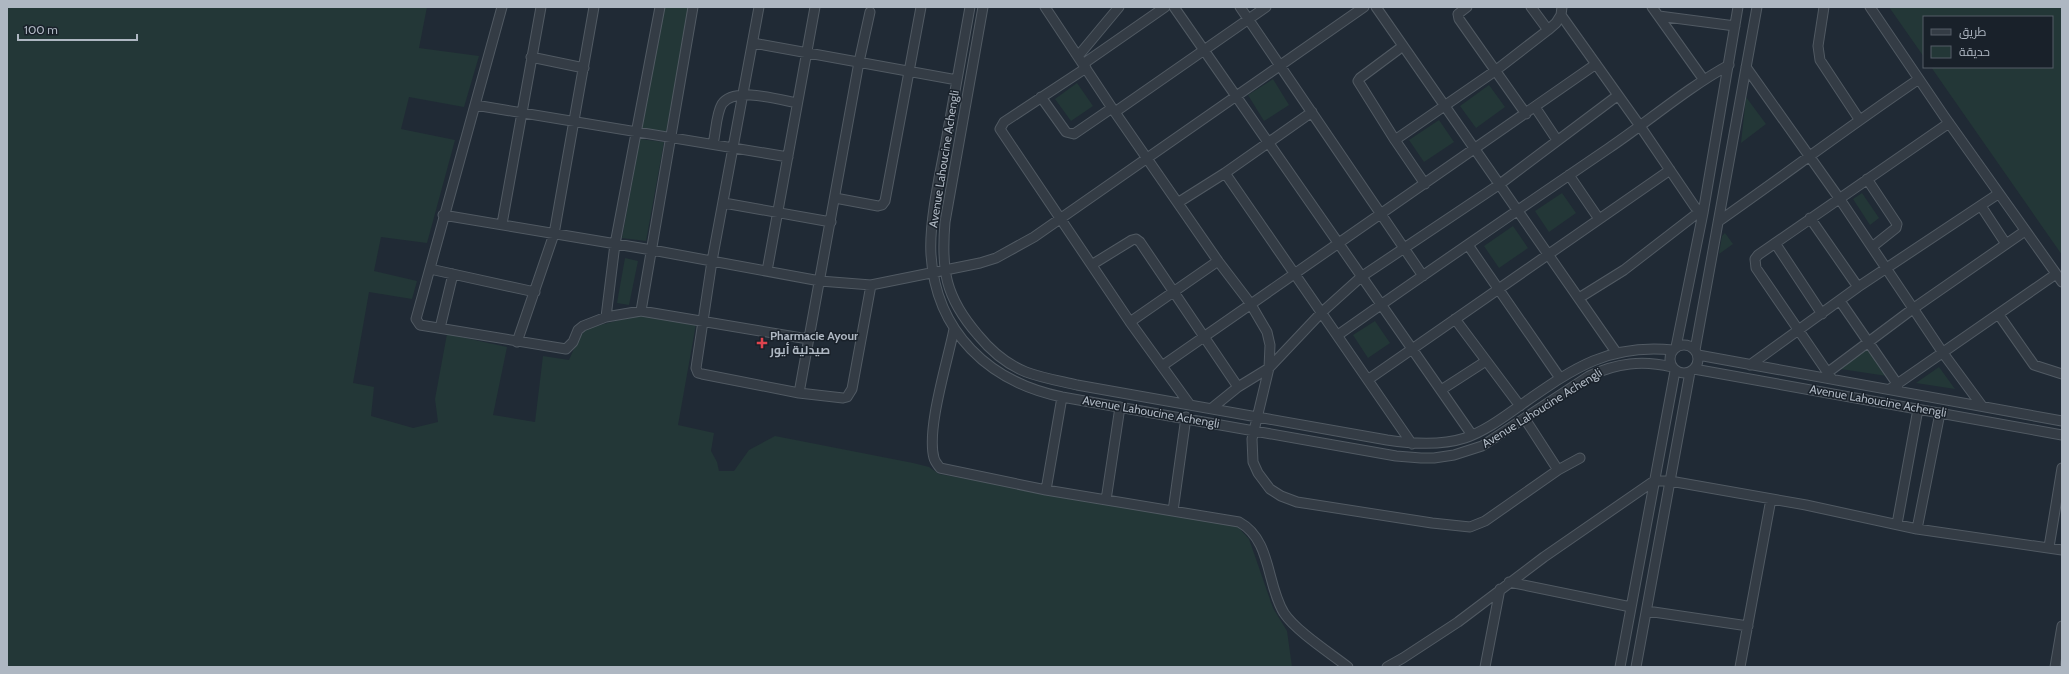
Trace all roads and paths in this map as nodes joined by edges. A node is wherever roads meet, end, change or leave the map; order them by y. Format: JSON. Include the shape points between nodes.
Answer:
{"nodes":[{"id":1,"x":502,"y":7,"type":"edge"},
{"id":2,"x":541,"y":7,"type":"edge"},
{"id":3,"x":594,"y":7,"type":"edge"},
{"id":4,"x":660,"y":7,"type":"edge"},
{"id":5,"x":693,"y":7,"type":"edge"},
{"id":6,"x":759,"y":7,"type":"edge"},
{"id":7,"x":815,"y":7,"type":"edge"},
{"id":8,"x":921,"y":7,"type":"edge"},
{"id":9,"x":970,"y":7,"type":"edge"},
{"id":10,"x":983,"y":7,"type":"edge"},
{"id":11,"x":1045,"y":7,"type":"edge"},
{"id":12,"x":1119,"y":7,"type":"edge"},
{"id":13,"x":1166,"y":7,"type":"edge"},
{"id":14,"x":1174,"y":7,"type":"edge"},
{"id":15,"x":1240,"y":7,"type":"edge"},
{"id":16,"x":1266,"y":7,"type":"edge"},
{"id":17,"x":1364,"y":7,"type":"edge"},
{"id":18,"x":1376,"y":7,"type":"edge"},
{"id":19,"x":1467,"y":7,"type":"edge"},
{"id":20,"x":1531,"y":7,"type":"edge"},
{"id":21,"x":1652,"y":7,"type":"edge"},
{"id":22,"x":1738,"y":7,"type":"edge"},
{"id":23,"x":1757,"y":7,"type":"edge"},
{"id":24,"x":1824,"y":7,"type":"edge"},
{"id":25,"x":1870,"y":7,"type":"edge"},
{"id":26,"x":1561,"y":11,"type":"edge"},
{"id":27,"x":870,"y":12,"type":"dead end"},
{"id":28,"x":1659,"y":16,"type":"junction"},
{"id":29,"x":1248,"y":19,"type":"junction"},
{"id":30,"x":1735,"y":26,"type":"junction"},
{"id":31,"x":1548,"y":30,"type":"junction"},
{"id":32,"x":753,"y":43,"type":"junction"},
{"id":33,"x":1403,"y":46,"type":"junction"},
{"id":34,"x":1204,"y":50,"type":"junction"},
{"id":35,"x":807,"y":53,"type":"junction"},
{"id":36,"x":1079,"y":55,"type":"junction"},
{"id":37,"x":532,"y":57,"type":"junction"},
{"id":38,"x":859,"y":62,"type":"junction"},
{"id":39,"x":1596,"y":64,"type":"junction"},
{"id":40,"x":1279,"y":65,"type":"junction"},
{"id":41,"x":1729,"y":65,"type":"junction"},
{"id":42,"x":1085,"y":66,"type":"junction"},
{"id":43,"x":1746,"y":67,"type":"junction"},
{"id":44,"x":584,"y":68,"type":"junction"},
{"id":45,"x":1495,"y":71,"type":"junction"},
{"id":46,"x":909,"y":72,"type":"junction"},
{"id":47,"x":1919,"y":79,"type":"junction"},
{"id":48,"x":957,"y":80,"type":"junction"},
{"id":49,"x":1704,"y":80,"type":"junction"},
{"id":50,"x":743,"y":94,"type":"junction"},
{"id":51,"x":1236,"y":95,"type":"junction"},
{"id":52,"x":1617,"y":96,"type":"junction"},
{"id":53,"x":1041,"y":97,"type":"junction"},
{"id":54,"x":798,"y":103,"type":"junction"},
{"id":55,"x":475,"y":105,"type":"junction"},
{"id":56,"x":1444,"y":105,"type":"junction"},
{"id":57,"x":1535,"y":107,"type":"junction"},
{"id":58,"x":1114,"y":110,"type":"junction"},
{"id":59,"x":521,"y":112,"type":"junction"},
{"id":60,"x":1312,"y":112,"type":"junction"},
{"id":61,"x":1526,"y":114,"type":"junction"},
{"id":62,"x":1859,"y":119,"type":"junction"},
{"id":63,"x":574,"y":120,"type":"junction"},
{"id":64,"x":1949,"y":123,"type":"junction"},
{"id":65,"x":1640,"y":126,"type":"junction"},
{"id":66,"x":636,"y":131,"type":"junction"},
{"id":67,"x":671,"y":137,"type":"junction"},
{"id":68,"x":1395,"y":140,"type":"junction"},
{"id":69,"x":1558,"y":140,"type":"junction"},
{"id":70,"x":1268,"y":142,"type":"junction"},
{"id":71,"x":713,"y":144,"type":"junction"},
{"id":72,"x":733,"y":147,"type":"junction"},
{"id":73,"x":1475,"y":149,"type":"junction"},
{"id":74,"x":788,"y":157,"type":"junction"},
{"id":75,"x":1148,"y":157,"type":"junction"},
{"id":76,"x":1809,"y":157,"type":"junction"},
{"id":77,"x":1670,"y":170,"type":"junction"},
{"id":78,"x":1225,"y":173,"type":"junction"},
{"id":79,"x":1569,"y":176,"type":"junction"},
{"id":80,"x":1867,"y":179,"type":"junction"},
{"id":81,"x":1425,"y":184,"type":"junction"},
{"id":82,"x":1500,"y":184,"type":"junction"},
{"id":83,"x":1998,"y":194,"type":"junction"},
{"id":84,"x":835,"y":198,"type":"junction"},
{"id":85,"x":1839,"y":198,"type":"junction"},
{"id":86,"x":1179,"y":202,"type":"junction"},
{"id":87,"x":724,"y":203,"type":"junction"},
{"id":88,"x":1981,"y":206,"type":"junction"},
{"id":89,"x":1517,"y":210,"type":"junction"},
{"id":90,"x":778,"y":212,"type":"junction"},
{"id":91,"x":1701,"y":212,"type":"junction"},
{"id":92,"x":1382,"y":214,"type":"junction"},
{"id":93,"x":443,"y":215,"type":"junction"},
{"id":94,"x":1060,"y":218,"type":"junction"},
{"id":95,"x":1810,"y":218,"type":"junction"},
{"id":96,"x":1599,"y":219,"type":"junction"},
{"id":97,"x":1719,"y":221,"type":"junction"},
{"id":98,"x":830,"y":222,"type":"junction"},
{"id":99,"x":502,"y":224,"type":"junction"},
{"id":100,"x":2025,"y":231,"type":"junction"},
{"id":101,"x":554,"y":234,"type":"junction"},
{"id":102,"x":1337,"y":243,"type":"junction"},
{"id":103,"x":1775,"y":243,"type":"junction"},
{"id":104,"x":616,"y":244,"type":"junction"},
{"id":105,"x":2006,"y":244,"type":"junction"},
{"id":106,"x":1468,"y":245,"type":"junction"},
{"id":107,"x":1872,"y":247,"type":"junction"},
{"id":108,"x":1404,"y":248,"type":"junction"},
{"id":109,"x":652,"y":250,"type":"junction"},
{"id":110,"x":1548,"y":255,"type":"junction"},
{"id":111,"x":712,"y":261,"type":"junction"},
{"id":112,"x":1218,"y":261,"type":"junction"},
{"id":113,"x":1093,"y":264,"type":"junction"},
{"id":114,"x":430,"y":269,"type":"junction"},
{"id":115,"x":1887,"y":269,"type":"junction"},
{"id":116,"x":768,"y":271,"type":"junction"},
{"id":117,"x":945,"y":271,"type":"junction"},
{"id":118,"x":453,"y":274,"type":"junction"},
{"id":119,"x":934,"y":274,"type":"junction"},
{"id":120,"x":1293,"y":274,"type":"junction"},
{"id":121,"x":2056,"y":274,"type":"junction"},
{"id":122,"x":1423,"y":276,"type":"junction"},
{"id":123,"x":1361,"y":277,"type":"junction"},
{"id":124,"x":820,"y":281,"type":"junction"},
{"id":125,"x":2062,"y":282,"type":"edge"},
{"id":126,"x":872,"y":285,"type":"junction"},
{"id":127,"x":1858,"y":287,"type":"junction"},
{"id":128,"x":1498,"y":289,"type":"junction"},
{"id":129,"x":1173,"y":291,"type":"junction"},
{"id":130,"x":535,"y":292,"type":"junction"},
{"id":131,"x":1579,"y":298,"type":"junction"},
{"id":132,"x":1840,"y":301,"type":"junction"},
{"id":133,"x":1250,"y":303,"type":"junction"},
{"id":134,"x":1382,"y":304,"type":"junction"},
{"id":135,"x":1914,"y":308,"type":"junction"},
{"id":136,"x":641,"y":311,"type":"junction"},
{"id":137,"x":1321,"y":313,"type":"junction"},
{"id":138,"x":1822,"y":314,"type":"junction"},
{"id":139,"x":1999,"y":315,"type":"junction"},
{"id":140,"x":606,"y":317,"type":"junction"},
{"id":141,"x":1455,"y":319,"type":"junction"},
{"id":142,"x":702,"y":320,"type":"junction"},
{"id":143,"x":1130,"y":322,"type":"junction"},
{"id":144,"x":440,"y":328,"type":"junction"},
{"id":145,"x":954,"y":329,"type":"junction"},
{"id":146,"x":1798,"y":331,"type":"junction"},
{"id":147,"x":1338,"y":335,"type":"junction"},
{"id":148,"x":1204,"y":336,"type":"junction"},
{"id":149,"x":808,"y":339,"type":"junction"},
{"id":150,"x":517,"y":342,"type":"junction"},
{"id":151,"x":1868,"y":342,"type":"junction"},
{"id":152,"x":1413,"y":348,"type":"junction"},
{"id":153,"x":1674,"y":348,"type":"junction"},
{"id":154,"x":1616,"y":352,"type":"junction"},
{"id":155,"x":1696,"y":352,"type":"junction"},
{"id":156,"x":1943,"y":353,"type":"junction"},
{"id":157,"x":1486,"y":361,"type":"junction"},
{"id":158,"x":1750,"y":365,"type":"junction"},
{"id":159,"x":1162,"y":366,"type":"junction"},
{"id":160,"x":1269,"y":368,"type":"junction"},
{"id":161,"x":1674,"y":369,"type":"junction"},
{"id":162,"x":1692,"y":371,"type":"junction"},
{"id":163,"x":2062,"y":374,"type":"edge"},
{"id":164,"x":1829,"y":376,"type":"junction"},
{"id":165,"x":1560,"y":378,"type":"junction"},
{"id":166,"x":1368,"y":379,"type":"junction"},
{"id":167,"x":1238,"y":387,"type":"junction"},
{"id":168,"x":1894,"y":387,"type":"junction"},
{"id":169,"x":1441,"y":390,"type":"junction"},
{"id":170,"x":799,"y":393,"type":"junction"},
{"id":171,"x":1062,"y":397,"type":"junction"},
{"id":172,"x":1190,"y":405,"type":"junction"},
{"id":173,"x":1120,"y":406,"type":"junction"},
{"id":174,"x":1520,"y":406,"type":"junction"},
{"id":175,"x":1982,"y":406,"type":"junction"},
{"id":176,"x":1212,"y":408,"type":"junction"},
{"id":177,"x":1918,"y":409,"type":"junction"},
{"id":178,"x":1940,"y":413,"type":"junction"},
{"id":179,"x":1259,"y":416,"type":"junction"},
{"id":180,"x":1186,"y":417,"type":"junction"},
{"id":181,"x":1525,"y":420,"type":"junction"},
{"id":182,"x":2062,"y":421,"type":"edge"},
{"id":183,"x":1255,"y":429,"type":"junction"},
{"id":184,"x":1472,"y":434,"type":"junction"},
{"id":185,"x":2062,"y":435,"type":"edge"},
{"id":186,"x":1412,"y":444,"type":"junction"},
{"id":187,"x":1580,"y":458,"type":"dead end"},
{"id":188,"x":2062,"y":468,"type":"edge"},
{"id":189,"x":1558,"y":470,"type":"junction"},
{"id":190,"x":1654,"y":481,"type":"junction"},
{"id":191,"x":1670,"y":481,"type":"junction"},
{"id":192,"x":1046,"y":490,"type":"junction"},
{"id":193,"x":1771,"y":499,"type":"junction"},
{"id":194,"x":1106,"y":500,"type":"junction"},
{"id":195,"x":1173,"y":511,"type":"junction"},
{"id":196,"x":1896,"y":524,"type":"junction"},
{"id":197,"x":1917,"y":529,"type":"junction"},
{"id":198,"x":2049,"y":547,"type":"junction"},
{"id":199,"x":2062,"y":550,"type":"edge"},
{"id":200,"x":1509,"y":582,"type":"junction"},
{"id":201,"x":1500,"y":589,"type":"junction"},
{"id":202,"x":1631,"y":606,"type":"junction"},
{"id":203,"x":1647,"y":610,"type":"junction"},
{"id":204,"x":1748,"y":626,"type":"junction"},
{"id":205,"x":2062,"y":626,"type":"edge"},
{"id":206,"x":1348,"y":667,"type":"edge"},
{"id":207,"x":1387,"y":667,"type":"edge"},
{"id":208,"x":1486,"y":667,"type":"edge"},
{"id":209,"x":1620,"y":667,"type":"edge"},
{"id":210,"x":1636,"y":667,"type":"edge"},
{"id":211,"x":1740,"y":667,"type":"edge"},
{"id":212,"x":2055,"y":667,"type":"edge"}],
"edges":[{"from":1,"to":55,"type":"street"},
{"from":2,"to":37,"type":"street"},
{"from":3,"to":44,"type":"street"},
{"from":4,"to":66,"type":"street"},
{"from":5,"to":67,"type":"street"},
{"from":6,"to":32,"type":"street"},
{"from":7,"to":35,"type":"street"},
{"from":8,"to":46,"type":"street"},
{"from":9,"to":48,"type":"street","name":"Avenue Lahoucine Achengli"},
{"from":10,"to":117,"type":"street","name":"Avenue Lahoucine Achengli","via":[[945,222]]},
{"from":11,"to":36,"type":"street"},
{"from":12,"to":36,"type":"street"},
{"from":13,"to":42,"type":"street"},
{"from":14,"to":34,"type":"street"},
{"from":15,"to":29,"type":"street"},
{"from":16,"to":29,"type":"street"},
{"from":17,"to":40,"type":"street"},
{"from":18,"to":33,"type":"street"},
{"from":19,"to":45,"type":"street","via":[[1458,14],[1459,19]]},
{"from":20,"to":31,"type":"street"},
{"from":21,"to":28,"type":"street"},
{"from":22,"to":30,"type":"street"},
{"from":23,"to":43,"type":"street"},
{"from":24,"to":62,"type":"street","via":[[1818,46],[1820,60]]},
{"from":25,"to":47,"type":"street"},
{"from":26,"to":31,"type":"street","via":[[1556,23]]},
{"from":26,"to":39,"type":"street"},
{"from":27,"to":38,"type":"street"},
{"from":28,"to":30,"type":"street"},
{"from":28,"to":49,"type":"street"},
{"from":29,"to":34,"type":"street"},
{"from":29,"to":40,"type":"street"},
{"from":30,"to":41,"type":"street"},
{"from":31,"to":45,"type":"street"},
{"from":32,"to":35,"type":"street"},
{"from":32,"to":50,"type":"street"},
{"from":33,"to":56,"type":"street"},
{"from":33,"to":68,"type":"street","via":[[1358,81]]},
{"from":34,"to":51,"type":"street"},
{"from":34,"to":58,"type":"street"},
{"from":35,"to":38,"type":"street"},
{"from":35,"to":54,"type":"street"},
{"from":36,"to":42,"type":"street"},
{"from":37,"to":44,"type":"street"},
{"from":37,"to":59,"type":"street"},
{"from":38,"to":46,"type":"street"},
{"from":38,"to":84,"type":"street"},
{"from":39,"to":52,"type":"street"},
{"from":39,"to":57,"type":"street"},
{"from":40,"to":51,"type":"street"},
{"from":40,"to":60,"type":"street"},
{"from":41,"to":49,"type":"street"},
{"from":41,"to":91,"type":"street"},
{"from":42,"to":53,"type":"street"},
{"from":42,"to":58,"type":"street"},
{"from":43,"to":76,"type":"street"},
{"from":43,"to":97,"type":"street"},
{"from":44,"to":63,"type":"street"},
{"from":45,"to":56,"type":"street"},
{"from":45,"to":61,"type":"street"},
{"from":46,"to":48,"type":"street"},
{"from":46,"to":84,"type":"street","via":[[885,201],[878,206]]},
{"from":47,"to":62,"type":"street"},
{"from":47,"to":64,"type":"street"},
{"from":48,"to":119,"type":"street","name":"Avenue Lahoucine Achengli","via":[[939,180],[932,238]]},
{"from":49,"to":65,"type":"street"},
{"from":50,"to":54,"type":"street"},
{"from":50,"to":71,"type":"street","via":[[726,100],[722,105]]},
{"from":50,"to":72,"type":"street"},
{"from":51,"to":70,"type":"street"},
{"from":51,"to":75,"type":"street"},
{"from":52,"to":65,"type":"street"},
{"from":52,"to":69,"type":"street"},
{"from":53,"to":58,"type":"street","via":[[1070,134]]},
{"from":53,"to":94,"type":"street","via":[[1004,122],[1000,129]]},
{"from":54,"to":74,"type":"street"},
{"from":55,"to":59,"type":"street"},
{"from":55,"to":93,"type":"street"},
{"from":56,"to":68,"type":"street"},
{"from":56,"to":73,"type":"street"},
{"from":57,"to":61,"type":"street"},
{"from":57,"to":69,"type":"street"},
{"from":58,"to":75,"type":"street"},
{"from":59,"to":63,"type":"street"},
{"from":59,"to":99,"type":"street"},
{"from":60,"to":70,"type":"street"},
{"from":60,"to":92,"type":"street"},
{"from":61,"to":73,"type":"street"},
{"from":62,"to":76,"type":"street"},
{"from":63,"to":66,"type":"street"},
{"from":63,"to":101,"type":"street"},
{"from":64,"to":80,"type":"street"},
{"from":64,"to":83,"type":"street"},
{"from":65,"to":77,"type":"street"},
{"from":65,"to":79,"type":"street"},
{"from":66,"to":67,"type":"street"},
{"from":66,"to":104,"type":"street"},
{"from":67,"to":71,"type":"street"},
{"from":67,"to":109,"type":"street"},
{"from":68,"to":81,"type":"street"},
{"from":69,"to":82,"type":"street"},
{"from":70,"to":78,"type":"street"},
{"from":70,"to":102,"type":"street"},
{"from":71,"to":72,"type":"street"},
{"from":72,"to":74,"type":"street"},
{"from":72,"to":87,"type":"street"},
{"from":73,"to":81,"type":"street"},
{"from":73,"to":82,"type":"street"},
{"from":74,"to":90,"type":"street"},
{"from":75,"to":86,"type":"street"},
{"from":75,"to":94,"type":"street"},
{"from":76,"to":85,"type":"street"},
{"from":76,"to":97,"type":"street"},
{"from":77,"to":91,"type":"street"},
{"from":77,"to":96,"type":"street"},
{"from":78,"to":86,"type":"street"},
{"from":78,"to":120,"type":"street"},
{"from":79,"to":89,"type":"street"},
{"from":79,"to":96,"type":"street"},
{"from":80,"to":85,"type":"street"},
{"from":80,"to":107,"type":"street","via":[[1897,224],[1896,228]]},
{"from":81,"to":92,"type":"street"},
{"from":82,"to":89,"type":"street"},
{"from":82,"to":108,"type":"street"},
{"from":83,"to":88,"type":"street"},
{"from":83,"to":100,"type":"street"},
{"from":84,"to":98,"type":"street"},
{"from":85,"to":95,"type":"street"},
{"from":85,"to":107,"type":"street"},
{"from":86,"to":112,"type":"street"},
{"from":87,"to":90,"type":"street"},
{"from":87,"to":111,"type":"street"},
{"from":88,"to":105,"type":"street"},
{"from":88,"to":115,"type":"street"},
{"from":89,"to":106,"type":"street"},
{"from":89,"to":110,"type":"street"},
{"from":90,"to":98,"type":"street"},
{"from":90,"to":116,"type":"street"},
{"from":91,"to":131,"type":"street","via":[[1624,270]]},
{"from":91,"to":153,"type":"street"},
{"from":92,"to":102,"type":"street"},
{"from":92,"to":108,"type":"street"},
{"from":93,"to":99,"type":"street"},
{"from":93,"to":114,"type":"street"},
{"from":94,"to":113,"type":"street"},
{"from":94,"to":117,"type":"street","via":[[1034,237],[996,258]]},
{"from":95,"to":103,"type":"street"},
{"from":95,"to":127,"type":"street"},
{"from":96,"to":110,"type":"street"},
{"from":97,"to":155,"type":"street"},
{"from":98,"to":124,"type":"street"},
{"from":99,"to":101,"type":"street"},
{"from":100,"to":105,"type":"street"},
{"from":100,"to":121,"type":"street"},
{"from":101,"to":104,"type":"street"},
{"from":101,"to":130,"type":"street"},
{"from":102,"to":120,"type":"street"},
{"from":102,"to":123,"type":"street"},
{"from":103,"to":138,"type":"street"},
{"from":103,"to":146,"type":"street","via":[[1758,255],[1755,259],[1756,268]]},
{"from":104,"to":109,"type":"street"},
{"from":104,"to":140,"type":"street"},
{"from":105,"to":135,"type":"street"},
{"from":106,"to":122,"type":"street"},
{"from":106,"to":128,"type":"street"},
{"from":107,"to":115,"type":"street"},
{"from":108,"to":122,"type":"street"},
{"from":108,"to":123,"type":"street"},
{"from":109,"to":111,"type":"street"},
{"from":109,"to":136,"type":"street"},
{"from":110,"to":128,"type":"street"},
{"from":110,"to":131,"type":"street"},
{"from":111,"to":116,"type":"street"},
{"from":111,"to":142,"type":"street"},
{"from":112,"to":129,"type":"street"},
{"from":112,"to":133,"type":"street"},
{"from":113,"to":129,"type":"street","via":[[1136,239]]},
{"from":113,"to":143,"type":"street"},
{"from":114,"to":118,"type":"street"},
{"from":114,"to":144,"type":"street","via":[[416,319],[420,325]]},
{"from":115,"to":127,"type":"street"},
{"from":115,"to":135,"type":"street"},
{"from":116,"to":124,"type":"street"},
{"from":117,"to":119,"type":"street"},
{"from":117,"to":172,"type":"street","name":"Avenue Lahoucine Achengli","via":[[951,296],[963,318],[989,349],[1013,366],[1041,377]]},
{"from":118,"to":130,"type":"street"},
{"from":118,"to":144,"type":"street"},
{"from":119,"to":126,"type":"street"},
{"from":119,"to":145,"type":"street","name":"Avenue Lahoucine Achengli","via":[[945,312]]},
{"from":120,"to":133,"type":"street"},
{"from":120,"to":137,"type":"street"},
{"from":121,"to":125,"type":"street"},
{"from":121,"to":139,"type":"street"},
{"from":122,"to":134,"type":"street"},
{"from":123,"to":134,"type":"street"},
{"from":123,"to":137,"type":"street"},
{"from":124,"to":126,"type":"street"},
{"from":124,"to":149,"type":"street"},
{"from":126,"to":170,"type":"street","via":[[850,395],[843,398]]},
{"from":127,"to":132,"type":"street"},
{"from":128,"to":141,"type":"street"},
{"from":128,"to":165,"type":"street"},
{"from":129,"to":143,"type":"street"},
{"from":129,"to":148,"type":"street"},
{"from":130,"to":150,"type":"street"},
{"from":131,"to":154,"type":"street"},
{"from":132,"to":138,"type":"street"},
{"from":132,"to":151,"type":"street"},
{"from":133,"to":148,"type":"street"},
{"from":133,"to":160,"type":"street","via":[[1267,332],[1270,345]]},
{"from":134,"to":147,"type":"street"},
{"from":134,"to":152,"type":"street"},
{"from":135,"to":151,"type":"street"},
{"from":135,"to":156,"type":"street"},
{"from":136,"to":140,"type":"street"},
{"from":136,"to":142,"type":"street"},
{"from":137,"to":147,"type":"street"},
{"from":137,"to":160,"type":"street"},
{"from":138,"to":146,"type":"street"},
{"from":139,"to":156,"type":"street"},
{"from":139,"to":163,"type":"street","via":[[2034,365]]},
{"from":140,"to":150,"type":"street","via":[[578,330],[569,348],[566,349]]},
{"from":141,"to":152,"type":"street"},
{"from":141,"to":157,"type":"street"},
{"from":142,"to":149,"type":"street"},
{"from":142,"to":170,"type":"street","via":[[696,363],[698,373]]},
{"from":143,"to":159,"type":"street"},
{"from":144,"to":150,"type":"street"},
{"from":145,"to":171,"type":"street","name":"Avenue Lahoucine Achengli","via":[[994,370],[1019,384]]},
{"from":145,"to":192,"type":"street","via":[[935,416],[932,445],[936,462],[944,470]]},
{"from":146,"to":158,"type":"street"},
{"from":146,"to":164,"type":"street"},
{"from":147,"to":166,"type":"street"},
{"from":148,"to":159,"type":"street"},
{"from":148,"to":167,"type":"street"},
{"from":149,"to":170,"type":"street"},
{"from":151,"to":164,"type":"street"},
{"from":151,"to":168,"type":"street"},
{"from":152,"to":166,"type":"street"},
{"from":152,"to":169,"type":"street"},
{"from":153,"to":154,"type":"street","name":"Avenue Lahoucine Achengli"},
{"from":153,"to":155,"type":"street","via":[[1688,345]]},
{"from":153,"to":161,"type":"street","via":[[1669,358]]},
{"from":154,"to":165,"type":"street","name":"Avenue Lahoucine Achengli"},
{"from":155,"to":158,"type":"street","name":"Avenue Lahoucine Achengli"},
{"from":155,"to":162,"type":"street","via":[[1698,362]]},
{"from":156,"to":168,"type":"street"},
{"from":156,"to":175,"type":"street"},
{"from":157,"to":169,"type":"street"},
{"from":157,"to":174,"type":"street"},
{"from":158,"to":164,"type":"street","name":"Avenue Lahoucine Achengli"},
{"from":159,"to":172,"type":"street"},
{"from":160,"to":167,"type":"street"},
{"from":160,"to":179,"type":"street"},
{"from":161,"to":162,"type":"street","via":[[1683,374]]},
{"from":161,"to":181,"type":"street","name":"Avenue Lahoucine Achengli","via":[[1642,362],[1621,364],[1602,370],[1589,376]]},
{"from":161,"to":190,"type":"street"},
{"from":162,"to":177,"type":"street","name":"Avenue Lahoucine Achengli"},
{"from":162,"to":191,"type":"street"},
{"from":164,"to":168,"type":"street","name":"Avenue Lahoucine Achengli"},
{"from":165,"to":174,"type":"street","name":"Avenue Lahoucine Achengli"},
{"from":166,"to":186,"type":"street"},
{"from":167,"to":176,"type":"street"},
{"from":168,"to":175,"type":"street","name":"Avenue Lahoucine Achengli"},
{"from":169,"to":184,"type":"street"},
{"from":171,"to":173,"type":"street","name":"Avenue Lahoucine Achengli"},
{"from":171,"to":192,"type":"street"},
{"from":172,"to":176,"type":"street","name":"Avenue Lahoucine Achengli"},
{"from":173,"to":180,"type":"street","name":"Avenue Lahoucine Achengli"},
{"from":173,"to":194,"type":"street"},
{"from":174,"to":184,"type":"street","name":"Avenue Lahoucine Achengli","via":[[1488,428]]},
{"from":175,"to":182,"type":"street","name":"Avenue Lahoucine Achengli"},
{"from":176,"to":179,"type":"street","name":"Avenue Lahoucine Achengli"},
{"from":177,"to":178,"type":"street","name":"Avenue Lahoucine Achengli"},
{"from":177,"to":196,"type":"street"},
{"from":178,"to":185,"type":"street","name":"Avenue Lahoucine Achengli"},
{"from":178,"to":197,"type":"street"},
{"from":179,"to":183,"type":"street"},
{"from":179,"to":186,"type":"street","name":"Avenue Lahoucine Achengli"},
{"from":180,"to":183,"type":"street","name":"Avenue Lahoucine Achengli"},
{"from":180,"to":195,"type":"street"},
{"from":181,"to":183,"type":"street","name":"Avenue Lahoucine Achengli","via":[[1476,448],[1454,455],[1421,458],[1396,456]]},
{"from":181,"to":189,"type":"street"},
{"from":183,"to":189,"type":"street","via":[[1252,439],[1253,462],[1265,485],[1276,493],[1297,502],[1450,526],[1470,527],[1485,520]]},
{"from":184,"to":186,"type":"street","name":"Avenue Lahoucine Achengli","via":[[1454,441]]},
{"from":187,"to":189,"type":"street"},
{"from":188,"to":198,"type":"street"},
{"from":190,"to":191,"type":"street"},
{"from":190,"to":200,"type":"street"},
{"from":190,"to":202,"type":"street"},
{"from":191,"to":193,"type":"street"},
{"from":191,"to":203,"type":"street"},
{"from":192,"to":194,"type":"street"},
{"from":193,"to":196,"type":"street"},
{"from":193,"to":204,"type":"street"},
{"from":194,"to":195,"type":"street"},
{"from":195,"to":206,"type":"street","via":[[1239,522],[1247,526],[1255,535],[1262,550],[1277,600],[1284,613],[1292,623]]},
{"from":196,"to":197,"type":"street"},
{"from":197,"to":198,"type":"street"},
{"from":198,"to":199,"type":"street"},
{"from":200,"to":201,"type":"street"},
{"from":200,"to":202,"type":"street"},
{"from":201,"to":207,"type":"street","via":[[1458,622]]},
{"from":201,"to":208,"type":"street"},
{"from":202,"to":209,"type":"street"},
{"from":203,"to":204,"type":"street"},
{"from":203,"to":210,"type":"street"},
{"from":204,"to":211,"type":"street"},
{"from":205,"to":212,"type":"street"}]}
